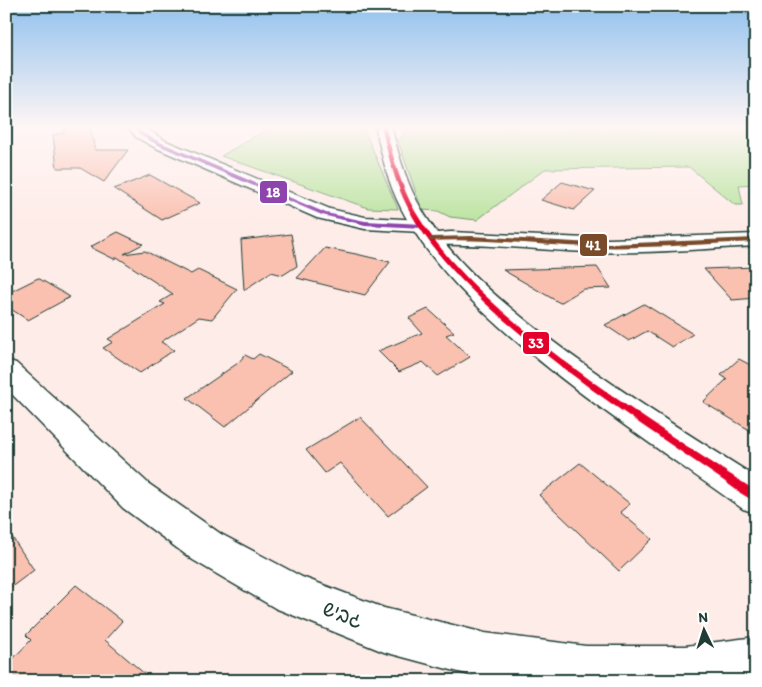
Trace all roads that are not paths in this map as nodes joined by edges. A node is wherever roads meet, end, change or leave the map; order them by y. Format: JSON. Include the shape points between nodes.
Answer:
{"nodes":[{"id":1,"x":195,"y":159,"type":"edge"},
{"id":2,"x":392,"y":159,"type":"edge"},
{"id":3,"x":427,"y":232,"type":"junction"},
{"id":4,"x":756,"y":240,"type":"edge"},
{"id":5,"x":6,"y":370,"type":"edge"},
{"id":6,"x":756,"y":497,"type":"edge"},
{"id":7,"x":756,"y":660,"type":"edge"}],
"edges":[{"from":1,"to":3,"type":"street","via":[[315,212],[365,224]]},
{"from":2,"to":3,"type":"street","via":[[406,198]]},
{"from":3,"to":4,"type":"street","via":[[566,244]]},
{"from":3,"to":6,"type":"street","via":[[470,284],[553,358],[626,412]]},
{"from":5,"to":7,"type":"street","name":"גביש","via":[[136,496],[207,547],[290,593],[384,630],[484,656],[586,669],[685,669]]}]}
